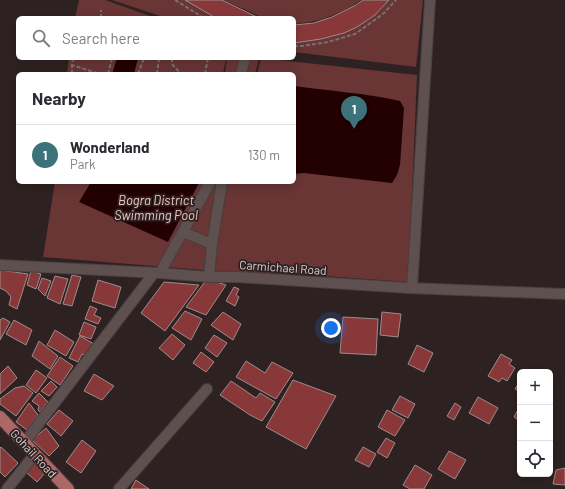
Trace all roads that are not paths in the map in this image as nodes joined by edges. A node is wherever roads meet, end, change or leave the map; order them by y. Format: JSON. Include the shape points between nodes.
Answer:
{"nodes":[{"id":1,"x":430,"y":0,"type":"edge"},
{"id":2,"x":244,"y":60,"type":"edge"},
{"id":3,"x":242,"y":72,"type":"edge"},
{"id":4,"x":209,"y":184,"type":"edge"},
{"id":5,"x":222,"y":184,"type":"edge"},
{"id":6,"x":183,"y":232,"type":"junction"},
{"id":7,"x":212,"y":244,"type":"junction"},
{"id":8,"x":0,"y":265,"type":"edge"},
{"id":9,"x":157,"y":273,"type":"junction"},
{"id":10,"x":209,"y":277,"type":"junction"},
{"id":11,"x":412,"y":288,"type":"junction"},
{"id":12,"x":565,"y":294,"type":"edge"},
{"id":13,"x":207,"y":389,"type":"dead end"},
{"id":14,"x":0,"y":417,"type":"edge"},
{"id":15,"x":24,"y":443,"type":"junction"},
{"id":16,"x":35,"y":454,"type":"junction"},
{"id":17,"x":7,"y":489,"type":"edge"},
{"id":18,"x":68,"y":489,"type":"edge"},
{"id":19,"x":119,"y":489,"type":"edge"}],
"edges":[{"from":1,"to":11,"type":"street"},
{"from":2,"to":3,"type":"street"},
{"from":4,"to":6,"type":"street"},
{"from":5,"to":7,"type":"street"},
{"from":6,"to":7,"type":"street"},
{"from":6,"to":9,"type":"street"},
{"from":7,"to":10,"type":"street"},
{"from":8,"to":9,"type":"street","name":"Carmichael Road"},
{"from":9,"to":10,"type":"street","name":"Carmichael Road"},
{"from":9,"to":15,"type":"street"},
{"from":10,"to":11,"type":"street","name":"Carmichael Road"},
{"from":11,"to":12,"type":"street","name":"Carmichael Road"},
{"from":13,"to":19,"type":"street"},
{"from":14,"to":15,"type":"main road","name":"Gohail Road"},
{"from":15,"to":16,"type":"main road","name":"Gohail Road"},
{"from":16,"to":17,"type":"street"},
{"from":16,"to":18,"type":"main road","name":"Gohail Road"}]}
